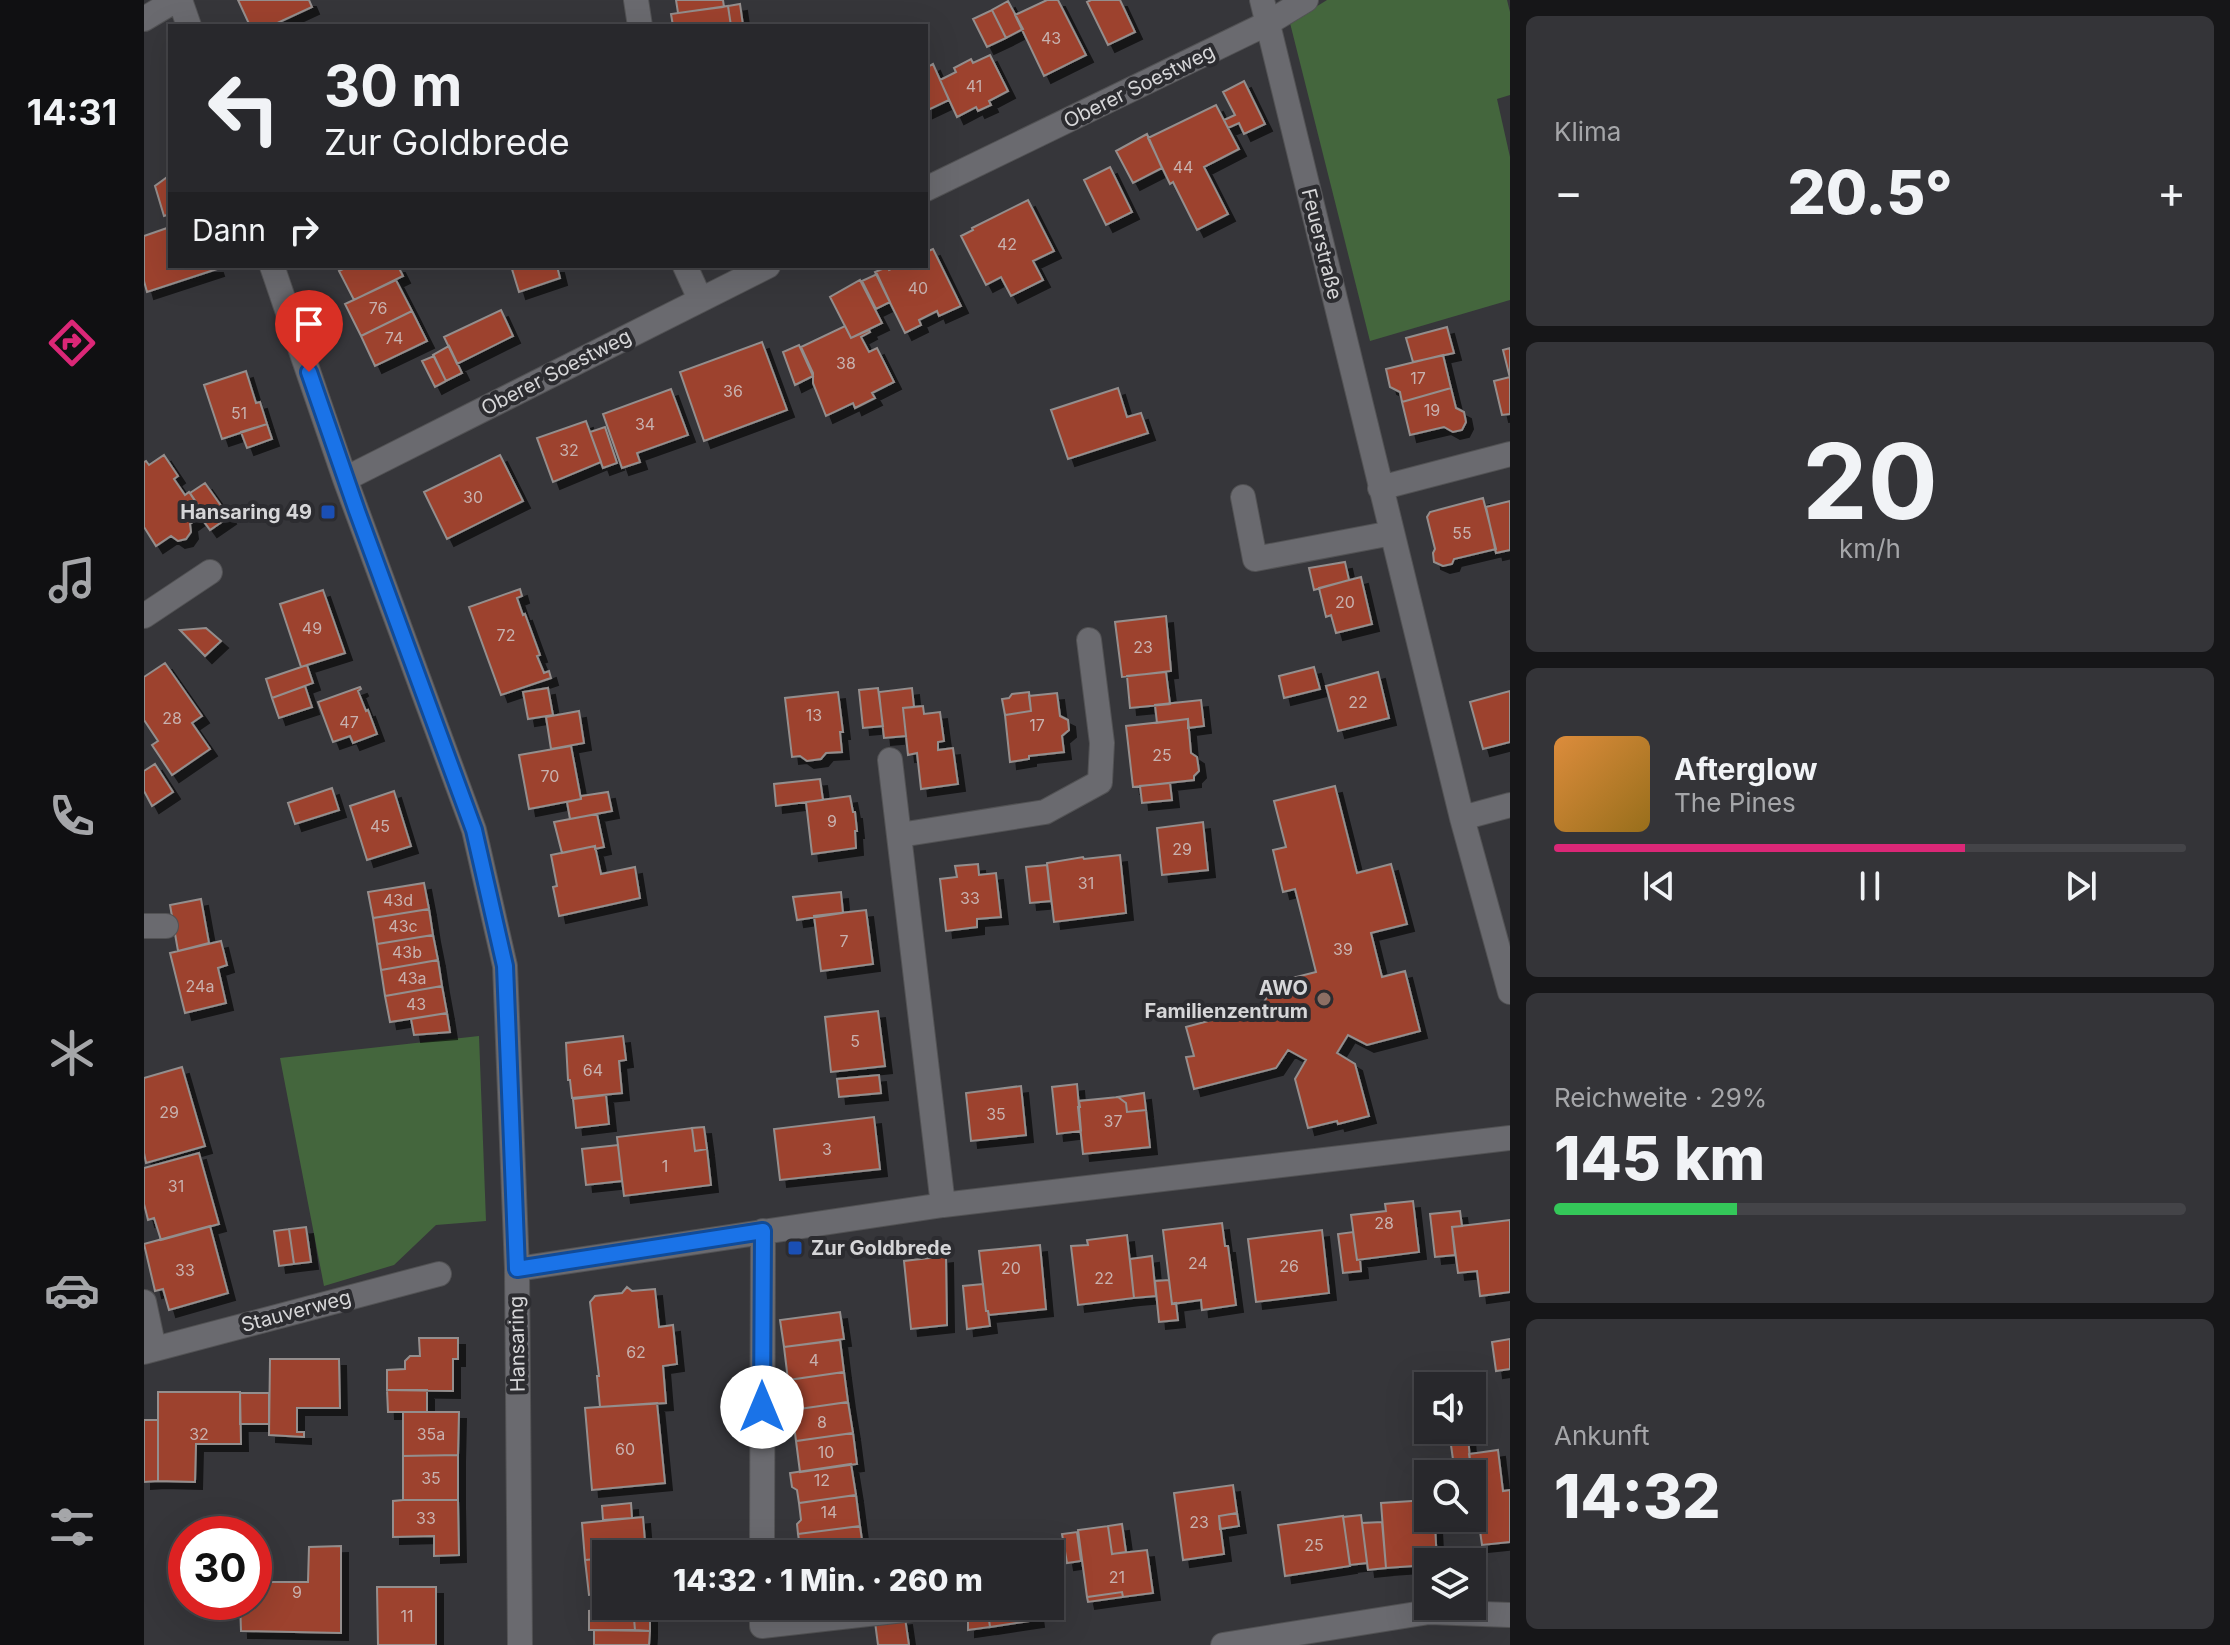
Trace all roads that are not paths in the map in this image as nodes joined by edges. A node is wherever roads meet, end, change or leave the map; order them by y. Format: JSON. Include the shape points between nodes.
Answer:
{"nodes":[{"id":1,"x":178,"y":0,"type":"edge"},
{"id":2,"x":636,"y":0,"type":"edge"},
{"id":3,"x":1306,"y":0,"type":"edge"},
{"id":4,"x":1265,"y":11,"type":"edge"},
{"id":5,"x":144,"y":19,"type":"edge"},
{"id":6,"x":188,"y":24,"type":"edge"},
{"id":7,"x":640,"y":24,"type":"edge"},
{"id":8,"x":928,"y":188,"type":"edge"},
{"id":9,"x":273,"y":268,"type":"edge"},
{"id":10,"x":686,"y":268,"type":"edge"},
{"id":11,"x":764,"y":268,"type":"edge"},
{"id":12,"x":700,"y":299,"type":"junction"},
{"id":13,"x":1510,"y":454,"type":"edge"},
{"id":14,"x":345,"y":479,"type":"junction"},
{"id":15,"x":1380,"y":488,"type":"junction"},
{"id":16,"x":1243,"y":497,"type":"dead end"},
{"id":17,"x":1392,"y":533,"type":"junction"},
{"id":18,"x":210,"y":572,"type":"dead end"},
{"id":19,"x":144,"y":616,"type":"edge"},
{"id":20,"x":1089,"y":640,"type":"dead end"},
{"id":21,"x":890,"y":760,"type":"dead end"},
{"id":22,"x":1510,"y":805,"type":"edge"},
{"id":23,"x":1462,"y":818,"type":"junction"},
{"id":24,"x":900,"y":835,"type":"junction"},
{"id":25,"x":1510,"y":992,"type":"edge"},
{"id":26,"x":1510,"y":1138,"type":"edge"},
{"id":27,"x":943,"y":1205,"type":"junction"},
{"id":28,"x":763,"y":1231,"type":"junction"},
{"id":29,"x":517,"y":1269,"type":"junction"},
{"id":30,"x":439,"y":1274,"type":"dead end"},
{"id":31,"x":144,"y":1302,"type":"edge"},
{"id":32,"x":149,"y":1350,"type":"edge"},
{"id":33,"x":762,"y":1540,"type":"edge"},
{"id":34,"x":1510,"y":1615,"type":"edge"},
{"id":35,"x":762,"y":1620,"type":"edge"},
{"id":36,"x":815,"y":1620,"type":"edge"},
{"id":37,"x":520,"y":1645,"type":"edge"},
{"id":38,"x":1223,"y":1645,"type":"edge"}],
"edges":[{"from":1,"to":5,"type":"street"},
{"from":1,"to":6,"type":"street"},
{"from":2,"to":7,"type":"street"},
{"from":3,"to":4,"type":"street","name":"Oberer Soestweg"},
{"from":4,"to":8,"type":"street","name":"Oberer Soestweg"},
{"from":4,"to":15,"type":"street","name":"Feuerstraße"},
{"from":9,"to":14,"type":"street","name":"Hansaring"},
{"from":10,"to":12,"type":"street"},
{"from":11,"to":12,"type":"street","name":"Oberer Soestweg"},
{"from":12,"to":14,"type":"street","name":"Oberer Soestweg"},
{"from":13,"to":15,"type":"street"},
{"from":14,"to":29,"type":"street","name":"Hansaring","via":[[474,830],[505,966]]},
{"from":15,"to":17,"type":"street","name":"Feuerstraße"},
{"from":16,"to":17,"type":"street","via":[[1255,559]]},
{"from":17,"to":23,"type":"street","name":"Feuerstraße"},
{"from":18,"to":19,"type":"street"},
{"from":20,"to":24,"type":"street","via":[[1102,743],[1100,782],[1045,812]]},
{"from":21,"to":24,"type":"street"},
{"from":22,"to":23,"type":"street"},
{"from":23,"to":25,"type":"street","name":"Feuerstraße"},
{"from":24,"to":27,"type":"street"},
{"from":26,"to":27,"type":"street"},
{"from":27,"to":28,"type":"street"},
{"from":28,"to":29,"type":"street"},
{"from":28,"to":33,"type":"street"},
{"from":29,"to":37,"type":"street","name":"Hansaring"},
{"from":30,"to":32,"type":"street","name":"Stauverweg"},
{"from":31,"to":32,"type":"street","name":"Stauverweg"},
{"from":34,"to":38,"type":"street","via":[[1429,1612]]},
{"from":35,"to":36,"type":"street","via":[[762,1626]]}]}
